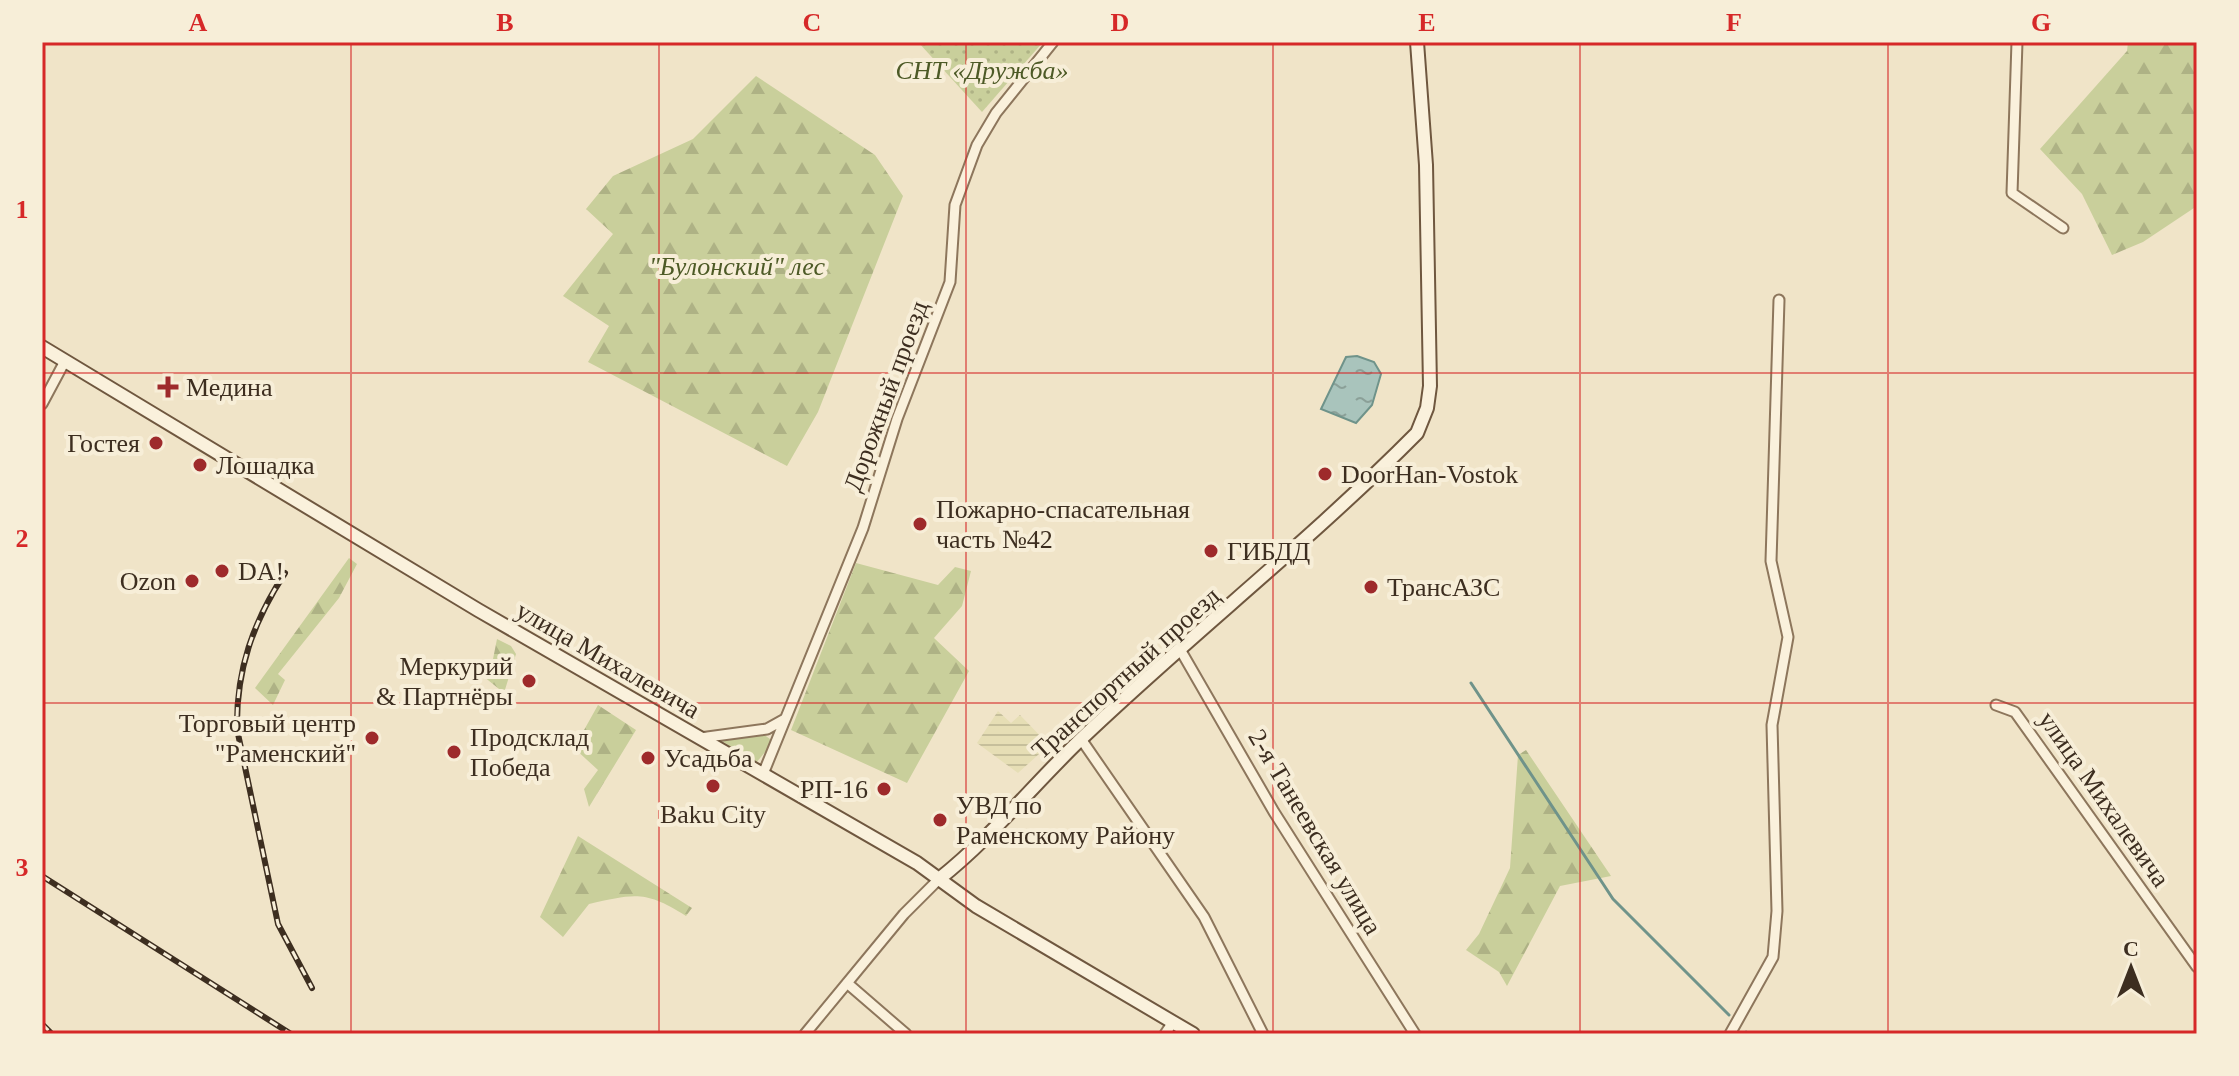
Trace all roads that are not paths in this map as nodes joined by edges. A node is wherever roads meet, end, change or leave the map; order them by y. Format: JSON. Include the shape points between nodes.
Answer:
{"nodes":[{"id":1,"x":1053,"y":42,"type":"edge"},
{"id":2,"x":1417,"y":42,"type":"edge"},
{"id":3,"x":2017,"y":42,"type":"edge"},
{"id":4,"x":2063,"y":228,"type":"dead end"},
{"id":5,"x":1779,"y":300,"type":"dead end"},
{"id":6,"x":42,"y":347,"type":"edge"},
{"id":7,"x":65,"y":361,"type":"junction"},
{"id":8,"x":42,"y":404,"type":"edge"},
{"id":9,"x":1181,"y":651,"type":"junction"},
{"id":10,"x":1996,"y":705,"type":"dead end"},
{"id":11,"x":792,"y":709,"type":"junction"},
{"id":12,"x":696,"y":738,"type":"junction"},
{"id":13,"x":1081,"y":739,"type":"junction"},
{"id":14,"x":763,"y":774,"type":"junction"},
{"id":15,"x":939,"y":879,"type":"junction"},
{"id":16,"x":2197,"y":967,"type":"edge"},
{"id":17,"x":847,"y":983,"type":"junction"},
{"id":18,"x":1173,"y":1022,"type":"junction"},
{"id":19,"x":1731,"y":1033,"type":"edge"},
{"id":20,"x":805,"y":1034,"type":"edge"},
{"id":21,"x":906,"y":1034,"type":"edge"},
{"id":22,"x":1165,"y":1034,"type":"edge"},
{"id":23,"x":1193,"y":1034,"type":"edge"},
{"id":24,"x":1263,"y":1034,"type":"edge"},
{"id":25,"x":1415,"y":1034,"type":"edge"}],
"edges":[{"from":1,"to":11,"type":"street","name":"Дорожный проезд","via":[[977,145],[955,205],[950,282]]},
{"from":2,"to":9,"type":"main road","name":"Транспортный проезд","via":[[1426,165],[1430,386],[1422,422],[1387,463]]},
{"from":3,"to":4,"type":"street","via":[[2012,193]]},
{"from":5,"to":19,"type":"street","via":[[1771,561],[1788,637],[1772,725],[1777,911],[1773,957]]},
{"from":6,"to":7,"type":"main road","name":"улица Михалевича"},
{"from":7,"to":8,"type":"street"},
{"from":7,"to":12,"type":"main road","name":"улица Михалевича"},
{"from":9,"to":13,"type":"main road","name":"Транспортный проезд"},
{"from":9,"to":25,"type":"street","name":"2-я Танеевская улица","via":[[1274,812]]},
{"from":10,"to":16,"type":"street","name":"улица Михалевича","via":[[2015,712]]},
{"from":11,"to":12,"type":"street","via":[[783,722],[767,729]]},
{"from":11,"to":14,"type":"street","name":"Дорожный проезд"},
{"from":12,"to":14,"type":"main road","name":"улица Михалевича"},
{"from":13,"to":15,"type":"main road","name":"Транспортный проезд"},
{"from":13,"to":24,"type":"street","via":[[1204,917]]},
{"from":14,"to":15,"type":"main road","name":"улица Михалевича"},
{"from":15,"to":17,"type":"street","name":"Транспортный проезд"},
{"from":15,"to":18,"type":"main road","name":"улица Михалевича"},
{"from":17,"to":20,"type":"street","name":"Транспортный проезд"},
{"from":17,"to":21,"type":"street"},
{"from":18,"to":22,"type":"street"},
{"from":18,"to":23,"type":"main road","name":"улица Михалевича"}]}
